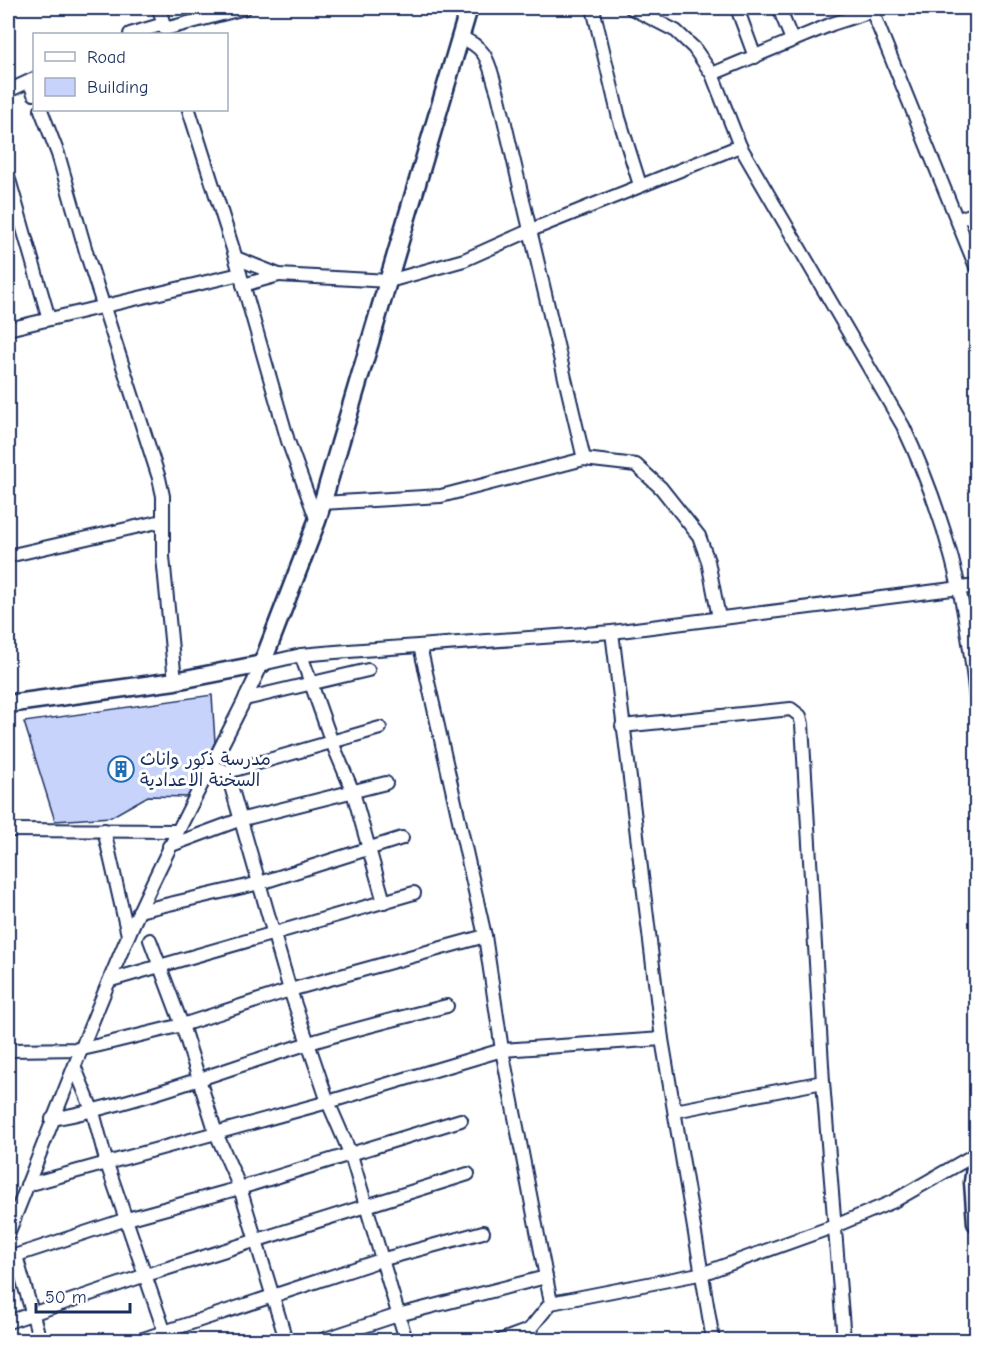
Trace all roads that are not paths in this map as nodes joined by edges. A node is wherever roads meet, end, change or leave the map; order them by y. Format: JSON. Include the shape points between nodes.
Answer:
{"nodes":[{"id":1,"x":159,"y":8,"type":"edge"},
{"id":2,"x":245,"y":8,"type":"edge"},
{"id":3,"x":469,"y":8,"type":"edge"},
{"id":4,"x":592,"y":8,"type":"edge"},
{"id":5,"x":632,"y":8,"type":"edge"},
{"id":6,"x":737,"y":8,"type":"edge"},
{"id":7,"x":779,"y":8,"type":"edge"},
{"id":8,"x":872,"y":9,"type":"edge"},
{"id":9,"x":165,"y":29,"type":"edge"},
{"id":10,"x":137,"y":33,"type":"edge"},
{"id":11,"x":459,"y":37,"type":"junction"},
{"id":12,"x":792,"y":40,"type":"junction"},
{"id":13,"x":755,"y":57,"type":"junction"},
{"id":14,"x":712,"y":74,"type":"junction"},
{"id":15,"x":32,"y":80,"type":"edge"},
{"id":16,"x":8,"y":92,"type":"edge"},
{"id":17,"x":40,"y":111,"type":"edge"},
{"id":18,"x":189,"y":111,"type":"edge"},
{"id":19,"x":740,"y":146,"type":"junction"},
{"id":20,"x":8,"y":176,"type":"edge"},
{"id":21,"x":640,"y":185,"type":"junction"},
{"id":22,"x":976,"y":213,"type":"edge"},
{"id":23,"x":959,"y":219,"type":"junction"},
{"id":24,"x":531,"y":230,"type":"junction"},
{"id":25,"x":236,"y":258,"type":"junction"},
{"id":26,"x":976,"y":267,"type":"edge"},
{"id":27,"x":279,"y":275,"type":"junction"},
{"id":28,"x":242,"y":279,"type":"junction"},
{"id":29,"x":389,"y":281,"type":"junction"},
{"id":30,"x":105,"y":307,"type":"junction"},
{"id":31,"x":49,"y":320,"type":"junction"},
{"id":32,"x":8,"y":329,"type":"edge"},
{"id":33,"x":584,"y":459,"type":"junction"},
{"id":34,"x":322,"y":503,"type":"junction"},
{"id":35,"x":162,"y":521,"type":"junction"},
{"id":36,"x":317,"y":521,"type":"junction"},
{"id":37,"x":8,"y":556,"type":"edge"},
{"id":38,"x":976,"y":586,"type":"edge"},
{"id":39,"x":961,"y":588,"type":"junction"},
{"id":40,"x":719,"y":618,"type":"junction"},
{"id":41,"x":612,"y":632,"type":"junction"},
{"id":42,"x":420,"y":646,"type":"junction"},
{"id":43,"x":301,"y":655,"type":"junction"},
{"id":44,"x":262,"y":664,"type":"junction"},
{"id":45,"x":368,"y":670,"type":"dead end"},
{"id":46,"x":176,"y":681,"type":"junction"},
{"id":47,"x":310,"y":683,"type":"junction"},
{"id":48,"x":245,"y":699,"type":"junction"},
{"id":49,"x":976,"y":699,"type":"edge"},
{"id":50,"x":8,"y":704,"type":"edge"},
{"id":51,"x":622,"y":726,"type":"junction"},
{"id":52,"x":380,"y":728,"type":"dead end"},
{"id":53,"x":331,"y":740,"type":"junction"},
{"id":54,"x":213,"y":766,"type":"junction"},
{"id":55,"x":227,"y":772,"type":"junction"},
{"id":56,"x":386,"y":783,"type":"dead end"},
{"id":57,"x":353,"y":792,"type":"junction"},
{"id":58,"x":239,"y":820,"type":"junction"},
{"id":59,"x":8,"y":830,"type":"edge"},
{"id":60,"x":104,"y":830,"type":"junction"},
{"id":61,"x":177,"y":831,"type":"junction"},
{"id":62,"x":402,"y":838,"type":"dead end"},
{"id":63,"x":169,"y":846,"type":"junction"},
{"id":64,"x":369,"y":848,"type":"junction"},
{"id":65,"x":260,"y":883,"type":"junction"},
{"id":66,"x":414,"y":893,"type":"dead end"},
{"id":67,"x":384,"y":902,"type":"junction"},
{"id":68,"x":139,"y":911,"type":"junction"},
{"id":69,"x":274,"y":933,"type":"junction"},
{"id":70,"x":128,"y":935,"type":"junction"},
{"id":71,"x":485,"y":936,"type":"junction"},
{"id":72,"x":150,"y":940,"type":"dead end"},
{"id":73,"x":160,"y":965,"type":"junction"},
{"id":74,"x":111,"y":980,"type":"junction"},
{"id":75,"x":290,"y":990,"type":"junction"},
{"id":76,"x":447,"y":1006,"type":"dead end"},
{"id":77,"x":182,"y":1025,"type":"junction"},
{"id":78,"x":662,"y":1039,"type":"junction"},
{"id":79,"x":308,"y":1043,"type":"junction"},
{"id":80,"x":82,"y":1049,"type":"junction"},
{"id":81,"x":8,"y":1050,"type":"edge"},
{"id":82,"x":502,"y":1050,"type":"junction"},
{"id":83,"x":75,"y":1068,"type":"junction"},
{"id":84,"x":199,"y":1080,"type":"junction"},
{"id":85,"x":824,"y":1082,"type":"junction"},
{"id":86,"x":328,"y":1102,"type":"junction"},
{"id":87,"x":675,"y":1111,"type":"junction"},
{"id":88,"x":93,"y":1112,"type":"junction"},
{"id":89,"x":52,"y":1119,"type":"junction"},
{"id":90,"x":461,"y":1120,"type":"dead end"},
{"id":91,"x":216,"y":1133,"type":"junction"},
{"id":92,"x":351,"y":1155,"type":"junction"},
{"id":93,"x":976,"y":1163,"type":"edge"},
{"id":94,"x":107,"y":1164,"type":"junction"},
{"id":95,"x":468,"y":1174,"type":"dead end"},
{"id":96,"x":27,"y":1185,"type":"junction"},
{"id":97,"x":240,"y":1188,"type":"junction"},
{"id":98,"x":364,"y":1206,"type":"junction"},
{"id":99,"x":127,"y":1219,"type":"junction"},
{"id":100,"x":976,"y":1222,"type":"edge"},
{"id":101,"x":835,"y":1226,"type":"junction"},
{"id":102,"x":483,"y":1232,"type":"dead end"},
{"id":103,"x":8,"y":1234,"type":"edge"},
{"id":104,"x":256,"y":1242,"type":"junction"},
{"id":105,"x":12,"y":1257,"type":"edge"},
{"id":106,"x":384,"y":1259,"type":"junction"},
{"id":107,"x":704,"y":1273,"type":"junction"},
{"id":108,"x":146,"y":1275,"type":"junction"},
{"id":109,"x":546,"y":1277,"type":"junction"},
{"id":110,"x":273,"y":1298,"type":"junction"},
{"id":111,"x":552,"y":1303,"type":"junction"},
{"id":112,"x":32,"y":1315,"type":"junction"},
{"id":113,"x":398,"y":1315,"type":"junction"},
{"id":114,"x":8,"y":1322,"type":"edge"},
{"id":115,"x":532,"y":1335,"type":"edge"},
{"id":116,"x":166,"y":1337,"type":"edge"},
{"id":117,"x":40,"y":1341,"type":"edge"},
{"id":118,"x":140,"y":1341,"type":"edge"},
{"id":119,"x":286,"y":1341,"type":"edge"},
{"id":120,"x":322,"y":1341,"type":"edge"},
{"id":121,"x":406,"y":1341,"type":"edge"},
{"id":122,"x":502,"y":1341,"type":"edge"},
{"id":123,"x":713,"y":1341,"type":"edge"},
{"id":124,"x":844,"y":1341,"type":"edge"}],
"edges":[{"from":1,"to":9,"type":"street"},
{"from":2,"to":9,"type":"street"},
{"from":3,"to":11,"type":"street"},
{"from":4,"to":21,"type":"street"},
{"from":5,"to":14,"type":"street","via":[[676,32],[694,48]]},
{"from":6,"to":13,"type":"street"},
{"from":7,"to":12,"type":"street"},
{"from":8,"to":12,"type":"street"},
{"from":8,"to":23,"type":"street"},
{"from":9,"to":10,"type":"street"},
{"from":11,"to":24,"type":"street","via":[[478,45],[488,65]]},
{"from":11,"to":29,"type":"street"},
{"from":12,"to":13,"type":"street"},
{"from":13,"to":14,"type":"street"},
{"from":14,"to":19,"type":"street"},
{"from":15,"to":16,"type":"street"},
{"from":17,"to":30,"type":"street","via":[[58,154]]},
{"from":18,"to":25,"type":"street"},
{"from":19,"to":21,"type":"street"},
{"from":19,"to":39,"type":"street","via":[[903,426],[938,510]]},
{"from":20,"to":31,"type":"street"},
{"from":21,"to":24,"type":"street"},
{"from":22,"to":23,"type":"street"},
{"from":23,"to":26,"type":"street"},
{"from":24,"to":29,"type":"street","via":[[464,260]]},
{"from":24,"to":33,"type":"street"},
{"from":25,"to":27,"type":"street"},
{"from":25,"to":28,"type":"street"},
{"from":27,"to":28,"type":"street"},
{"from":27,"to":29,"type":"street"},
{"from":28,"to":30,"type":"street"},
{"from":28,"to":36,"type":"street","via":[[288,441]]},
{"from":29,"to":34,"type":"street"},
{"from":30,"to":31,"type":"street"},
{"from":30,"to":35,"type":"street","via":[[159,478]]},
{"from":31,"to":32,"type":"street"},
{"from":33,"to":34,"type":"street","via":[[441,496]]},
{"from":33,"to":40,"type":"street","via":[[636,465],[682,512],[699,536],[708,561]]},
{"from":34,"to":36,"type":"street"},
{"from":35,"to":37,"type":"street"},
{"from":35,"to":46,"type":"street","via":[[163,568]]},
{"from":36,"to":44,"type":"street"},
{"from":38,"to":39,"type":"street"},
{"from":39,"to":40,"type":"street"},
{"from":39,"to":49,"type":"street"},
{"from":40,"to":41,"type":"street"},
{"from":41,"to":42,"type":"street"},
{"from":41,"to":51,"type":"street"},
{"from":42,"to":43,"type":"street"},
{"from":42,"to":71,"type":"street"},
{"from":43,"to":44,"type":"street"},
{"from":43,"to":47,"type":"street"},
{"from":44,"to":46,"type":"street"},
{"from":44,"to":48,"type":"street"},
{"from":45,"to":47,"type":"street"},
{"from":46,"to":50,"type":"street"},
{"from":47,"to":48,"type":"street"},
{"from":47,"to":53,"type":"street"},
{"from":48,"to":54,"type":"street"},
{"from":51,"to":78,"type":"street"},
{"from":51,"to":85,"type":"street","via":[[774,710],[791,710],[800,716]]},
{"from":52,"to":53,"type":"street"},
{"from":53,"to":55,"type":"street"},
{"from":53,"to":57,"type":"street"},
{"from":54,"to":55,"type":"street"},
{"from":54,"to":61,"type":"street"},
{"from":55,"to":58,"type":"street"},
{"from":56,"to":57,"type":"street"},
{"from":57,"to":58,"type":"street"},
{"from":57,"to":64,"type":"street"},
{"from":58,"to":63,"type":"street"},
{"from":58,"to":65,"type":"street"},
{"from":59,"to":60,"type":"street"},
{"from":60,"to":61,"type":"street"},
{"from":60,"to":70,"type":"street"},
{"from":61,"to":63,"type":"street"},
{"from":62,"to":64,"type":"street"},
{"from":63,"to":68,"type":"street"},
{"from":64,"to":65,"type":"street"},
{"from":64,"to":67,"type":"street"},
{"from":65,"to":68,"type":"street"},
{"from":65,"to":69,"type":"street"},
{"from":66,"to":67,"type":"street"},
{"from":67,"to":69,"type":"street"},
{"from":68,"to":70,"type":"street"},
{"from":69,"to":73,"type":"street"},
{"from":69,"to":75,"type":"street"},
{"from":70,"to":74,"type":"street"},
{"from":71,"to":75,"type":"street"},
{"from":71,"to":82,"type":"street"},
{"from":72,"to":73,"type":"street"},
{"from":73,"to":74,"type":"street"},
{"from":73,"to":77,"type":"street"},
{"from":74,"to":80,"type":"street"},
{"from":75,"to":77,"type":"street"},
{"from":75,"to":79,"type":"street"},
{"from":76,"to":79,"type":"street"},
{"from":77,"to":80,"type":"street"},
{"from":77,"to":84,"type":"street"},
{"from":78,"to":82,"type":"street"},
{"from":78,"to":87,"type":"street"},
{"from":79,"to":84,"type":"street"},
{"from":79,"to":86,"type":"street"},
{"from":80,"to":81,"type":"street"},
{"from":80,"to":83,"type":"street"},
{"from":82,"to":86,"type":"street"},
{"from":82,"to":109,"type":"street"},
{"from":83,"to":88,"type":"street"},
{"from":83,"to":89,"type":"street"},
{"from":84,"to":88,"type":"street"},
{"from":84,"to":91,"type":"street"},
{"from":85,"to":87,"type":"street"},
{"from":85,"to":101,"type":"street"},
{"from":86,"to":91,"type":"street"},
{"from":86,"to":92,"type":"street"},
{"from":87,"to":107,"type":"street"},
{"from":88,"to":89,"type":"street"},
{"from":88,"to":94,"type":"street"},
{"from":89,"to":96,"type":"street"},
{"from":90,"to":92,"type":"street"},
{"from":91,"to":94,"type":"street"},
{"from":91,"to":97,"type":"street"},
{"from":92,"to":97,"type":"street"},
{"from":92,"to":98,"type":"street"},
{"from":93,"to":100,"type":"street"},
{"from":93,"to":101,"type":"street"},
{"from":94,"to":96,"type":"street"},
{"from":94,"to":99,"type":"street"},
{"from":95,"to":98,"type":"street"},
{"from":96,"to":103,"type":"street"},
{"from":97,"to":99,"type":"street"},
{"from":97,"to":104,"type":"street"},
{"from":98,"to":104,"type":"street"},
{"from":98,"to":106,"type":"street"},
{"from":99,"to":105,"type":"street"},
{"from":99,"to":108,"type":"street"},
{"from":101,"to":107,"type":"street"},
{"from":101,"to":124,"type":"street"},
{"from":102,"to":106,"type":"street"},
{"from":104,"to":108,"type":"street"},
{"from":104,"to":110,"type":"street"},
{"from":105,"to":112,"type":"street"},
{"from":106,"to":110,"type":"street"},
{"from":106,"to":113,"type":"street"},
{"from":107,"to":111,"type":"street"},
{"from":107,"to":123,"type":"street"},
{"from":108,"to":112,"type":"street"},
{"from":108,"to":116,"type":"street"},
{"from":109,"to":111,"type":"street"},
{"from":109,"to":113,"type":"street"},
{"from":110,"to":116,"type":"street"},
{"from":110,"to":119,"type":"street"},
{"from":111,"to":115,"type":"street"},
{"from":112,"to":114,"type":"street"},
{"from":112,"to":117,"type":"street"},
{"from":113,"to":120,"type":"street"},
{"from":113,"to":121,"type":"street"},
{"from":115,"to":122,"type":"street"},
{"from":116,"to":118,"type":"street"}]}
